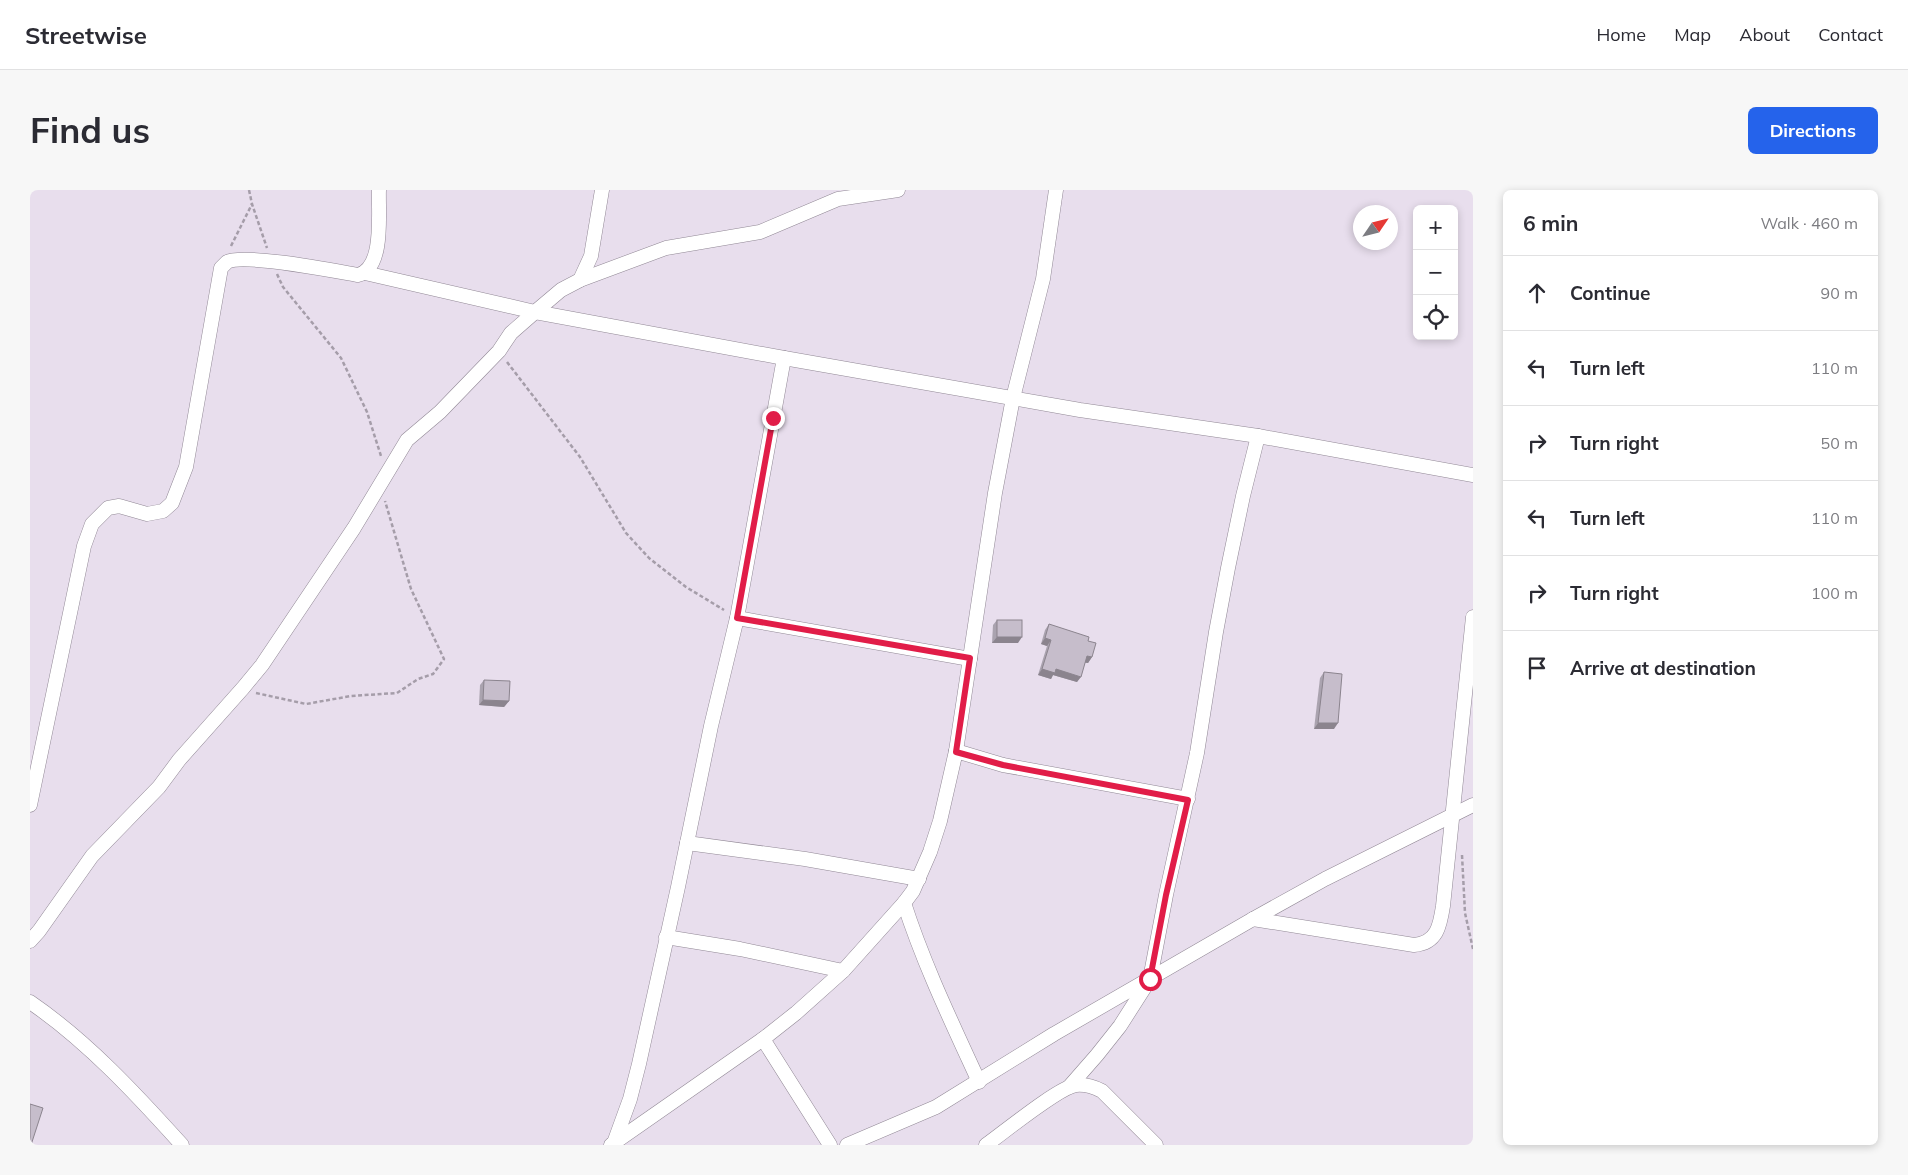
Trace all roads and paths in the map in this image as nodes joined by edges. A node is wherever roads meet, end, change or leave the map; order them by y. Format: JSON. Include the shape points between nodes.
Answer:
{"nodes":[{"id":1,"x":249,"y":190,"type":"edge"},
{"id":2,"x":379,"y":190,"type":"edge"},
{"id":3,"x":602,"y":190,"type":"edge"},
{"id":4,"x":898,"y":190,"type":"edge"},
{"id":5,"x":1056,"y":190,"type":"edge"},
{"id":6,"x":252,"y":204,"type":"junction"},
{"id":7,"x":271,"y":261,"type":"junction"},
{"id":8,"x":227,"y":262,"type":"junction"},
{"id":9,"x":365,"y":273,"type":"junction"},
{"id":10,"x":580,"y":280,"type":"junction"},
{"id":11,"x":535,"y":312,"type":"junction"},
{"id":12,"x":498,"y":351,"type":"junction"},
{"id":13,"x":784,"y":358,"type":"junction"},
{"id":14,"x":1013,"y":398,"type":"junction"},
{"id":15,"x":1258,"y":436,"type":"junction"},
{"id":16,"x":1473,"y":475,"type":"edge"},
{"id":17,"x":381,"y":482,"type":"junction"},
{"id":18,"x":1473,"y":617,"type":"edge"},
{"id":19,"x":737,"y":618,"type":"junction"},
{"id":20,"x":970,"y":658,"type":"junction"},
{"id":21,"x":243,"y":688,"type":"junction"},
{"id":22,"x":956,"y":752,"type":"junction"},
{"id":23,"x":1188,"y":800,"type":"junction"},
{"id":24,"x":30,"y":805,"type":"edge"},
{"id":25,"x":1473,"y":805,"type":"edge"},
{"id":26,"x":1453,"y":816,"type":"junction"},
{"id":27,"x":1450,"y":837,"type":"junction"},
{"id":28,"x":687,"y":842,"type":"junction"},
{"id":29,"x":919,"y":879,"type":"junction"},
{"id":30,"x":904,"y":903,"type":"junction"},
{"id":31,"x":1253,"y":919,"type":"junction"},
{"id":32,"x":666,"y":937,"type":"junction"},
{"id":33,"x":30,"y":941,"type":"edge"},
{"id":34,"x":1473,"y":948,"type":"edge"},
{"id":35,"x":843,"y":970,"type":"junction"},
{"id":36,"x":1150,"y":979,"type":"junction"},
{"id":37,"x":30,"y":1002,"type":"edge"},
{"id":38,"x":763,"y":1039,"type":"junction"},
{"id":39,"x":979,"y":1082,"type":"junction"},
{"id":40,"x":1069,"y":1087,"type":"junction"},
{"id":41,"x":612,"y":1144,"type":"edge"},
{"id":42,"x":182,"y":1145,"type":"edge"},
{"id":43,"x":830,"y":1145,"type":"edge"},
{"id":44,"x":847,"y":1145,"type":"edge"},
{"id":45,"x":986,"y":1145,"type":"edge"},
{"id":46,"x":1156,"y":1145,"type":"edge"}],
"edges":[{"from":1,"to":6,"type":"path"},
{"from":2,"to":9,"type":"street","via":[[376,257]]},
{"from":3,"to":10,"type":"street","via":[[591,256]]},
{"from":4,"to":10,"type":"street","via":[[838,199],[760,232],[666,248]]},
{"from":5,"to":14,"type":"street","via":[[1042,279]]},
{"from":6,"to":7,"type":"path"},
{"from":6,"to":8,"type":"path"},
{"from":7,"to":8,"type":"street"},
{"from":7,"to":9,"type":"street","via":[[358,275]]},
{"from":7,"to":17,"type":"path","via":[[283,287],[341,358],[367,412],[380,453]]},
{"from":8,"to":24,"type":"street","via":[[221,268],[186,467],[172,503],[163,511],[147,514],[119,506],[108,508],[92,524],[84,546]]},
{"from":9,"to":11,"type":"street"},
{"from":10,"to":11,"type":"street","via":[[561,290]]},
{"from":11,"to":12,"type":"street","via":[[511,333]]},
{"from":11,"to":13,"type":"street"},
{"from":12,"to":17,"type":"street","via":[[440,412],[407,440]]},
{"from":12,"to":19,"type":"path","via":[[580,456],[626,532],[649,558],[686,587]]},
{"from":13,"to":14,"type":"street"},
{"from":13,"to":19,"type":"street"},
{"from":14,"to":15,"type":"street"},
{"from":14,"to":20,"type":"street"},
{"from":15,"to":16,"type":"street"},
{"from":15,"to":23,"type":"street","via":[[1216,632]]},
{"from":17,"to":21,"type":"street","via":[[354,528],[262,665]]},
{"from":17,"to":21,"type":"path","via":[[411,589],[444,659],[433,674],[397,692],[306,704]]},
{"from":18,"to":26,"type":"street"},
{"from":19,"to":20,"type":"street"},
{"from":19,"to":28,"type":"street"},
{"from":20,"to":22,"type":"street"},
{"from":21,"to":33,"type":"street","via":[[159,787],[92,856]]},
{"from":22,"to":23,"type":"street","via":[[1003,765]]},
{"from":22,"to":29,"type":"street","via":[[940,821]]},
{"from":23,"to":36,"type":"street"},
{"from":25,"to":26,"type":"street"},
{"from":26,"to":27,"type":"street"},
{"from":26,"to":31,"type":"street"},
{"from":27,"to":31,"type":"street","via":[[1442,918],[1432,938],[1423,944]]},
{"from":27,"to":34,"type":"path","via":[[1462,852],[1464,861],[1465,913]]},
{"from":28,"to":29,"type":"street"},
{"from":28,"to":32,"type":"street"},
{"from":29,"to":30,"type":"street"},
{"from":30,"to":35,"type":"street"},
{"from":30,"to":39,"type":"street","via":[[916,940]]},
{"from":31,"to":36,"type":"street"},
{"from":32,"to":35,"type":"street"},
{"from":32,"to":41,"type":"street","via":[[630,1099]]},
{"from":35,"to":38,"type":"street"},
{"from":36,"to":39,"type":"street"},
{"from":36,"to":40,"type":"street","via":[[1120,1026]]},
{"from":37,"to":42,"type":"street","via":[[98,1058]]},
{"from":38,"to":41,"type":"street"},
{"from":38,"to":43,"type":"street"},
{"from":39,"to":44,"type":"street","via":[[936,1107]]},
{"from":40,"to":45,"type":"street"},
{"from":40,"to":46,"type":"street","via":[[1085,1085],[1102,1091]]}]}
